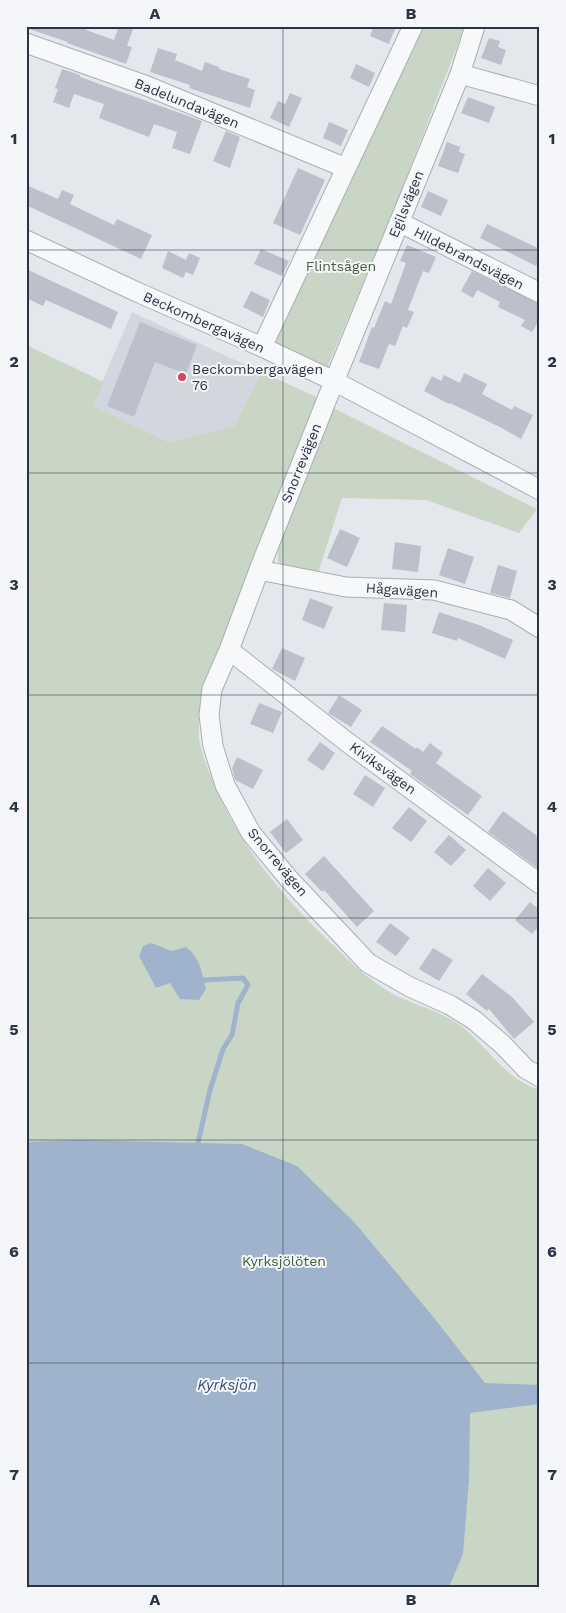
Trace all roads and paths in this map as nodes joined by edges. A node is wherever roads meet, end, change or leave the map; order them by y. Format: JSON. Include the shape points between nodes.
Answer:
{"nodes":[{"id":1,"x":413,"y":26,"type":"edge"},
{"id":2,"x":475,"y":26,"type":"edge"},
{"id":3,"x":26,"y":43,"type":"edge"},
{"id":4,"x":460,"y":74,"type":"junction"},
{"id":5,"x":540,"y":96,"type":"edge"},
{"id":6,"x":346,"y":168,"type":"junction"},
{"id":7,"x":399,"y":222,"type":"junction"},
{"id":8,"x":26,"y":240,"type":"edge"},
{"id":9,"x":540,"y":294,"type":"edge"},
{"id":10,"x":262,"y":346,"type":"junction"},
{"id":11,"x":334,"y":381,"type":"junction"},
{"id":12,"x":540,"y":490,"type":"edge"},
{"id":13,"x":259,"y":570,"type":"junction"},
{"id":14,"x":540,"y":628,"type":"edge"},
{"id":15,"x":229,"y":650,"type":"junction"},
{"id":16,"x":540,"y":884,"type":"edge"},
{"id":17,"x":540,"y":1078,"type":"edge"}],
"edges":[{"from":1,"to":6,"type":"street"},
{"from":2,"to":4,"type":"street","name":"Egilsvägen"},
{"from":3,"to":6,"type":"street","name":"Badelundavägen","via":[[146,86]]},
{"from":4,"to":5,"type":"street"},
{"from":4,"to":7,"type":"street","name":"Egilsvägen"},
{"from":6,"to":10,"type":"street"},
{"from":7,"to":9,"type":"street","name":"Hildebrandsvägen"},
{"from":7,"to":11,"type":"street","name":"Egilsvägen"},
{"from":8,"to":10,"type":"street","name":"Beckombergavägen"},
{"from":10,"to":11,"type":"street","name":"Beckombergavägen"},
{"from":11,"to":12,"type":"street","name":"Beckombergavägen"},
{"from":11,"to":13,"type":"street","name":"Snorrevägen"},
{"from":13,"to":14,"type":"street","name":"Hågavägen","via":[[346,586],[434,590],[511,610]]},
{"from":13,"to":15,"type":"street","name":"Snorrevägen"},
{"from":15,"to":16,"type":"street","name":"Kiviksvägen","via":[[347,742]]},
{"from":15,"to":17,"type":"street","name":"Snorrevägen","via":[[212,690],[210,723],[213,746],[225,784],[251,833],[368,963],[458,1010]]}]}
